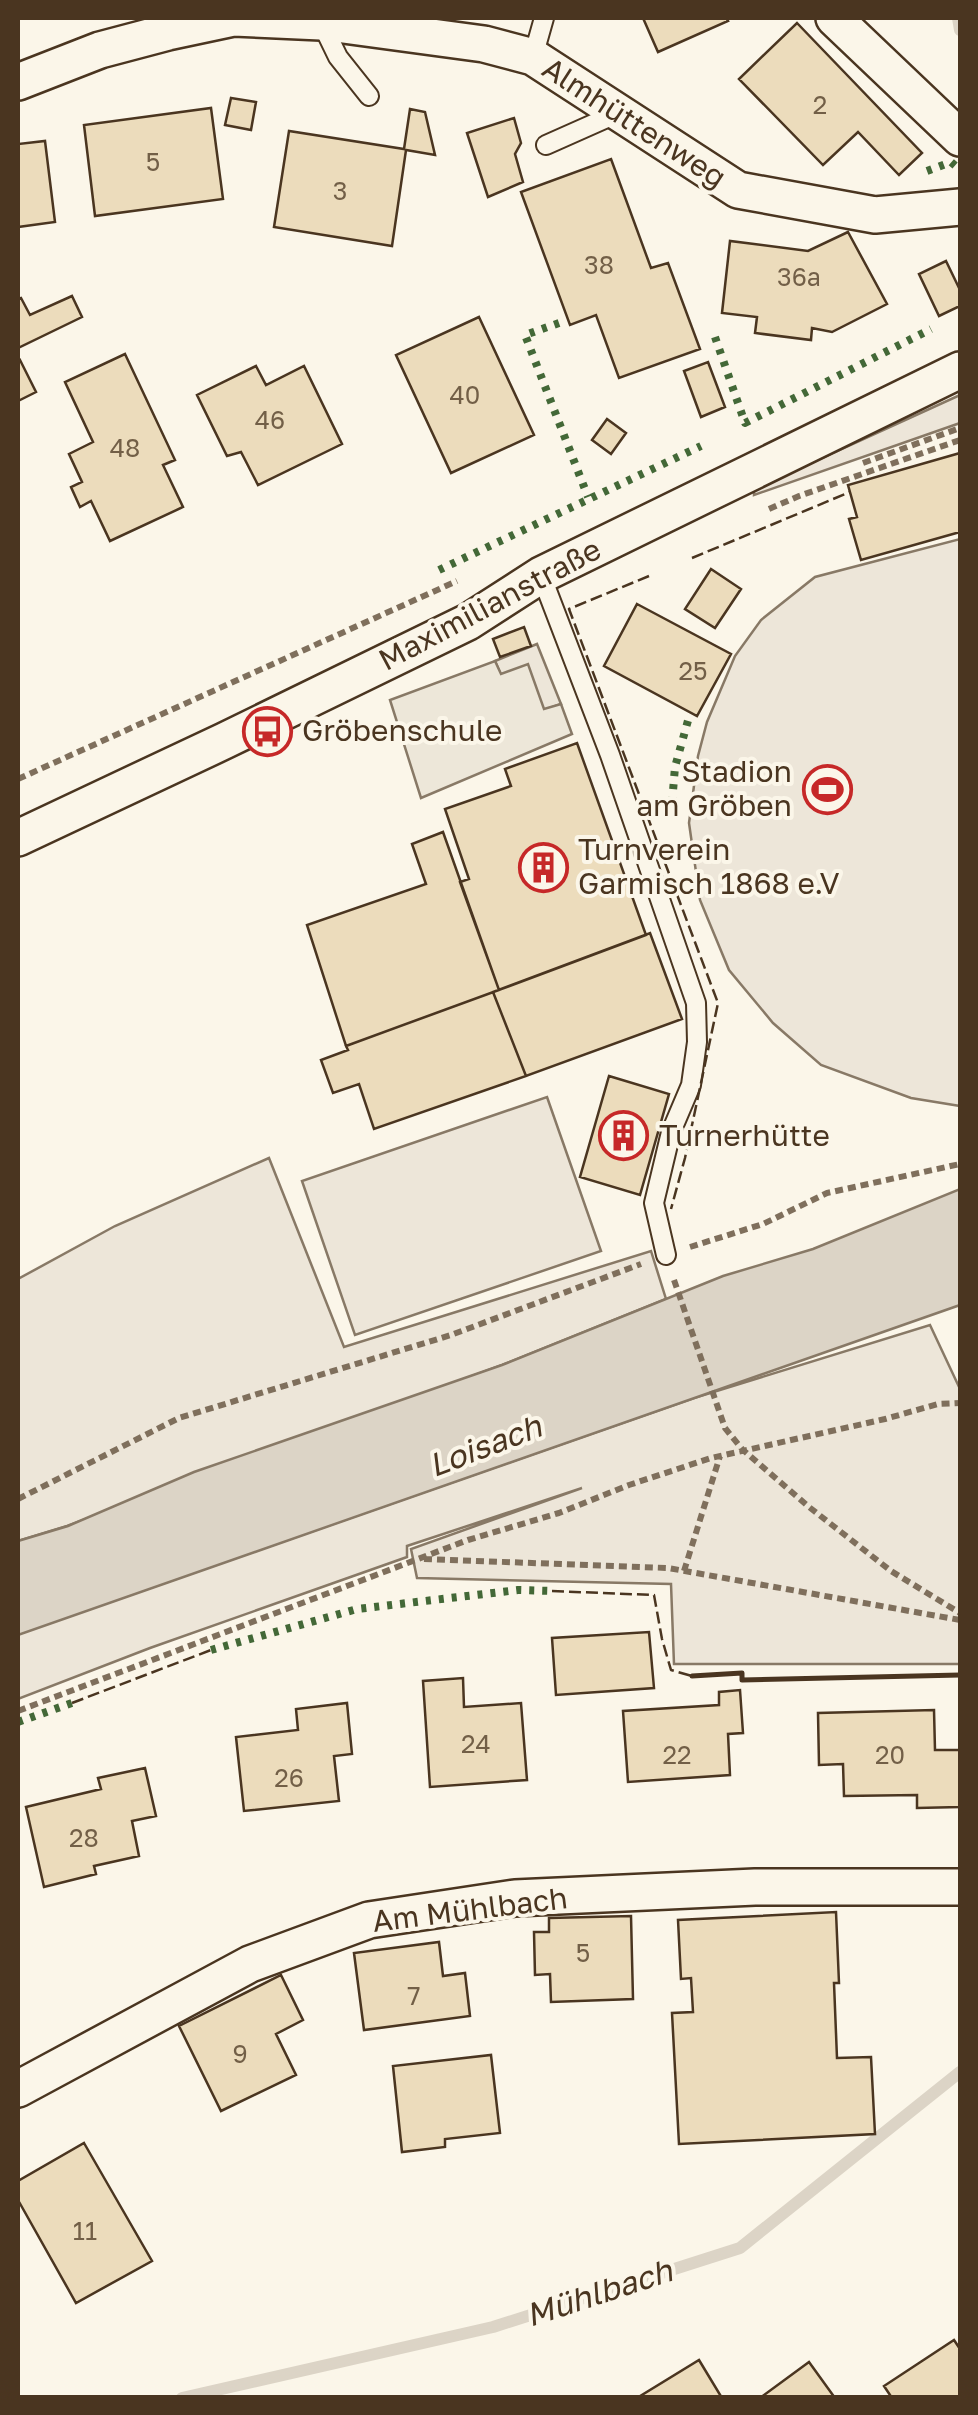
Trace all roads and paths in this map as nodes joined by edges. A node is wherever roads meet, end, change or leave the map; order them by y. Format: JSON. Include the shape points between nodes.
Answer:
{"nodes":[{"id":1,"x":234,"y":18,"type":"edge"},
{"id":2,"x":544,"y":18,"type":"edge"},
{"id":3,"x":834,"y":18,"type":"edge"},
{"id":4,"x":321,"y":22,"type":"junction"},
{"id":5,"x":533,"y":58,"type":"junction"},
{"id":6,"x":18,"y":82,"type":"edge"},
{"id":7,"x":369,"y":96,"type":"dead end"},
{"id":8,"x":620,"y":112,"type":"junction"},
{"id":9,"x":960,"y":138,"type":"edge"},
{"id":10,"x":546,"y":146,"type":"dead end"},
{"id":11,"x":960,"y":206,"type":"edge"},
{"id":12,"x":960,"y":370,"type":"edge"},
{"id":13,"x":960,"y":440,"type":"edge"},
{"id":14,"x":766,"y":510,"type":"dead end"},
{"id":15,"x":540,"y":575,"type":"junction"},
{"id":16,"x":18,"y":838,"type":"edge"},
{"id":17,"x":960,"y":1164,"type":"edge"},
{"id":18,"x":666,"y":1255,"type":"junction"},
{"id":19,"x":960,"y":1402,"type":"edge"},
{"id":20,"x":742,"y":1449,"type":"junction"},
{"id":21,"x":721,"y":1455,"type":"junction"},
{"id":22,"x":18,"y":1500,"type":"edge"},
{"id":23,"x":418,"y":1558,"type":"junction"},
{"id":24,"x":684,"y":1571,"type":"junction"},
{"id":25,"x":960,"y":1617,"type":"edge"},
{"id":26,"x":18,"y":1711,"type":"edge"},
{"id":27,"x":960,"y":1887,"type":"edge"},
{"id":28,"x":18,"y":2089,"type":"edge"}],
"edges":[{"from":1,"to":4,"type":"street","name":"Almhüttenweg"},
{"from":1,"to":6,"type":"street","name":"Almhüttenweg","via":[[100,50]]},
{"from":2,"to":5,"type":"lane"},
{"from":3,"to":9,"type":"street"},
{"from":4,"to":5,"type":"street","name":"Almhüttenweg","via":[[484,44]]},
{"from":4,"to":7,"type":"lane"},
{"from":5,"to":8,"type":"street","name":"Almhüttenweg"},
{"from":8,"to":10,"type":"lane"},
{"from":8,"to":11,"type":"street","name":"Almhüttenweg","via":[[738,190],[876,215]]},
{"from":12,"to":15,"type":"street","name":"Maximilianstraße"},
{"from":13,"to":14,"type":"path"},
{"from":15,"to":16,"type":"street","name":"Maximilianstraße","via":[[468,622]]},
{"from":15,"to":18,"type":"lane","via":[[696,1004],[691,1085],[670,1132],[654,1203]]},
{"from":17,"to":18,"type":"path","via":[[827,1193],[763,1224]]},
{"from":18,"to":20,"type":"path","via":[[725,1428]]},
{"from":18,"to":22,"type":"path","via":[[451,1335],[179,1418]]},
{"from":19,"to":20,"type":"path"},
{"from":20,"to":21,"type":"path"},
{"from":20,"to":25,"type":"path","via":[[891,1571]]},
{"from":21,"to":23,"type":"path"},
{"from":21,"to":24,"type":"path"},
{"from":23,"to":24,"type":"path"},
{"from":23,"to":26,"type":"path"},
{"from":24,"to":25,"type":"path"},
{"from":27,"to":28,"type":"street","name":"Am Mühlbach","via":[[755,1887],[515,1898],[369,1920],[250,1964]]}]}
